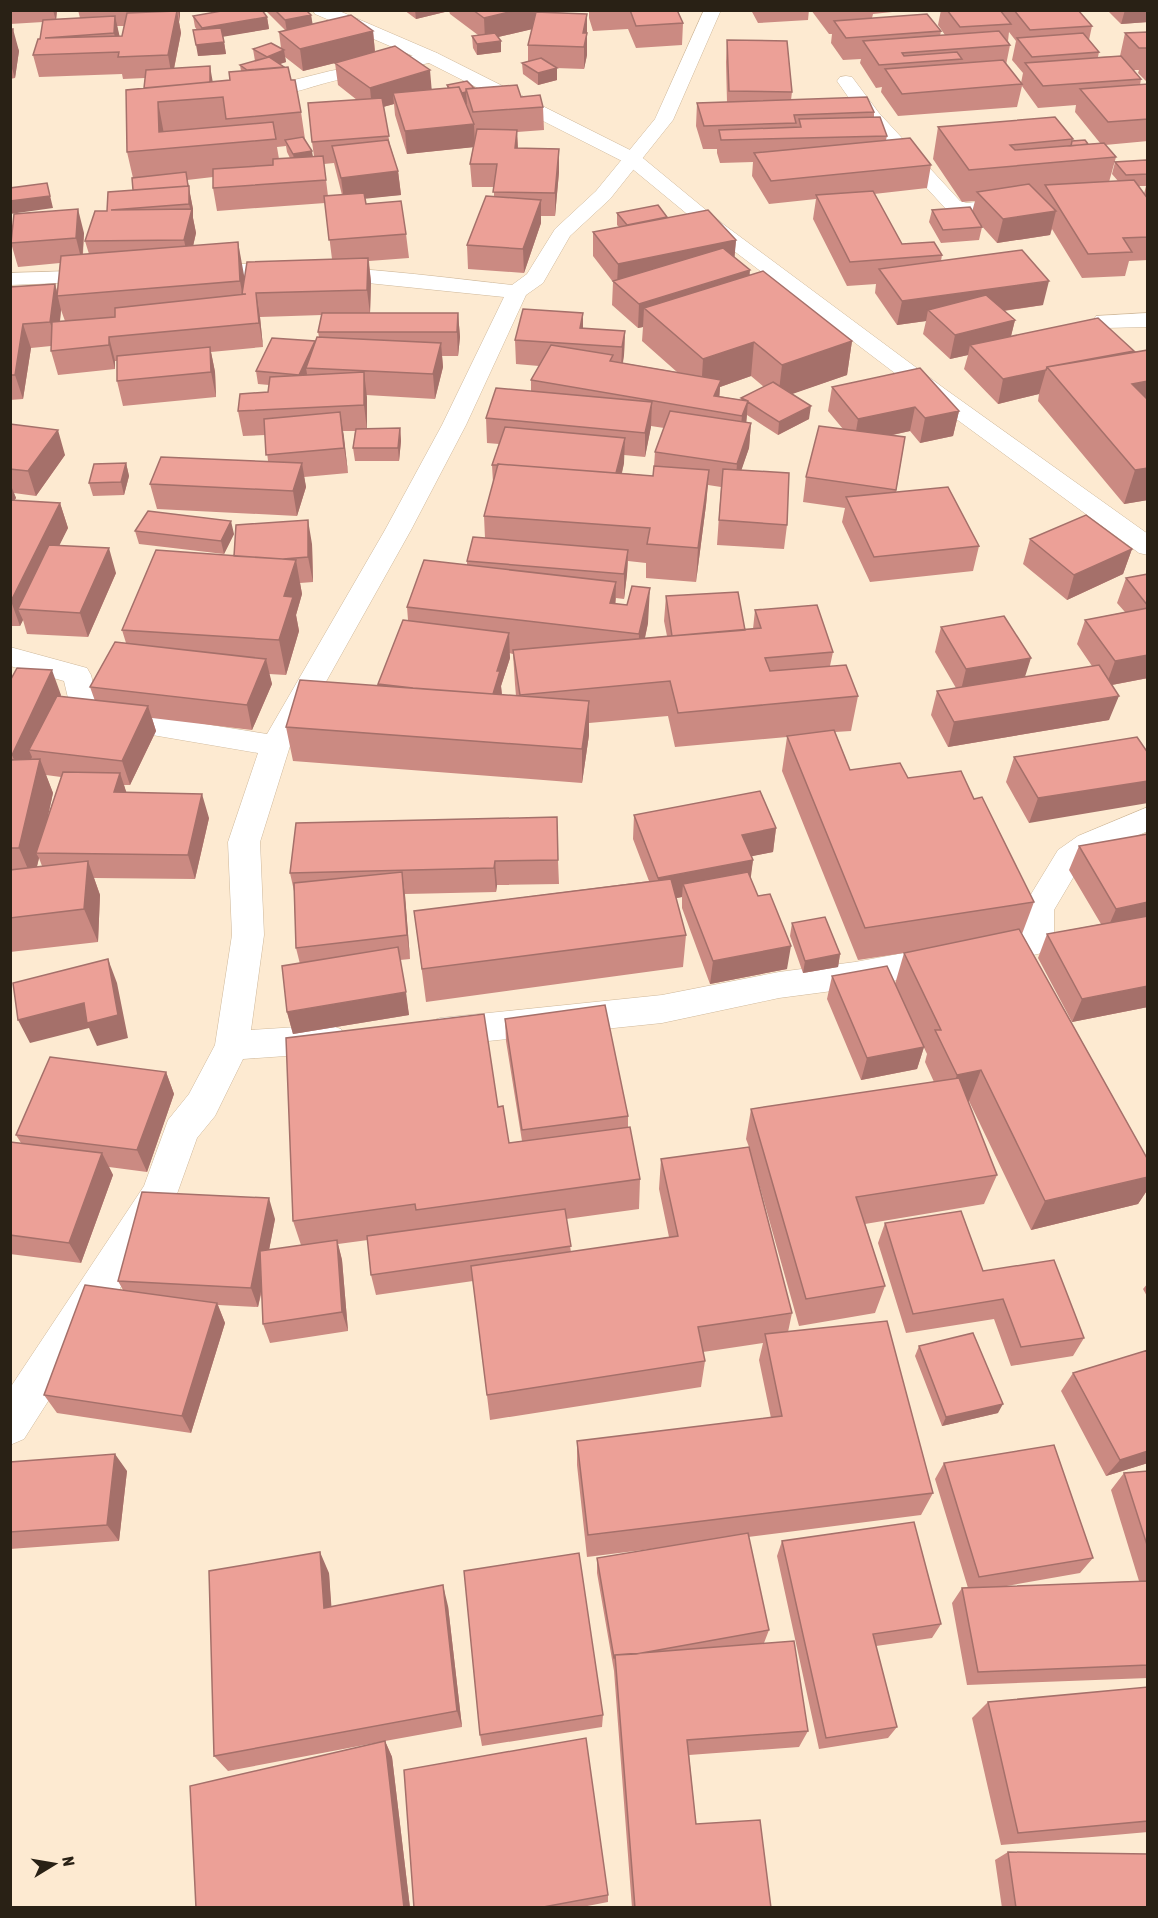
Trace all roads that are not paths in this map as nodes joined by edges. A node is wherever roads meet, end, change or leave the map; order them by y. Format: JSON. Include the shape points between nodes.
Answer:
{"nodes":[{"id":1,"x":321,"y":10,"type":"edge"},
{"id":2,"x":713,"y":10,"type":"edge"},
{"id":3,"x":430,"y":57,"type":"junction"},
{"id":4,"x":846,"y":81,"type":"dead end"},
{"id":5,"x":231,"y":87,"type":"edge"},
{"id":6,"x":849,"y":117,"type":"edge"},
{"id":7,"x":873,"y":117,"type":"junction"},
{"id":8,"x":687,"y":119,"type":"dead end"},
{"id":9,"x":664,"y":120,"type":"junction"},
{"id":10,"x":631,"y":158,"type":"junction"},
{"id":11,"x":1041,"y":201,"type":"edge"},
{"id":12,"x":174,"y":272,"type":"edge"},
{"id":13,"x":129,"y":275,"type":"edge"},
{"id":14,"x":10,"y":279,"type":"edge"},
{"id":15,"x":517,"y":292,"type":"junction"},
{"id":16,"x":1148,"y":320,"type":"edge"},
{"id":17,"x":1104,"y":321,"type":"edge"},
{"id":18,"x":1148,"y":547,"type":"edge"},
{"id":19,"x":10,"y":656,"type":"edge"},
{"id":20,"x":274,"y":746,"type":"junction"},
{"id":21,"x":1148,"y":818,"type":"edge"},
{"id":22,"x":411,"y":1034,"type":"edge"},
{"id":23,"x":364,"y":1037,"type":"edge"},
{"id":24,"x":232,"y":1045,"type":"junction"},
{"id":25,"x":10,"y":1425,"type":"edge"}],
"edges":[{"from":1,"to":3,"type":"street"},
{"from":2,"to":9,"type":"street"},
{"from":3,"to":5,"type":"street","via":[[261,92]]},
{"from":3,"to":10,"type":"street"},
{"from":4,"to":7,"type":"street"},
{"from":6,"to":7,"type":"street"},
{"from":7,"to":11,"type":"street","via":[[953,205],[966,209]]},
{"from":8,"to":9,"type":"street"},
{"from":9,"to":10,"type":"street"},
{"from":10,"to":15,"type":"street","via":[[603,195],[562,233],[535,278]]},
{"from":10,"to":18,"type":"street","via":[[716,228]]},
{"from":12,"to":15,"type":"street","via":[[242,268],[373,275]]},
{"from":13,"to":14,"type":"street"},
{"from":15,"to":20,"type":"street","via":[[454,425],[398,530]]},
{"from":16,"to":17,"type":"street"},
{"from":19,"to":20,"type":"street","via":[[77,675],[86,715]]},
{"from":20,"to":24,"type":"street","via":[[244,842],[248,935]]},
{"from":21,"to":22,"type":"street","via":[[1089,844],[1070,858],[1038,909],[1038,941],[662,1009]]},
{"from":23,"to":24,"type":"street"},
{"from":24,"to":25,"type":"street","via":[[202,1105],[181,1131],[160,1193]]}]}
